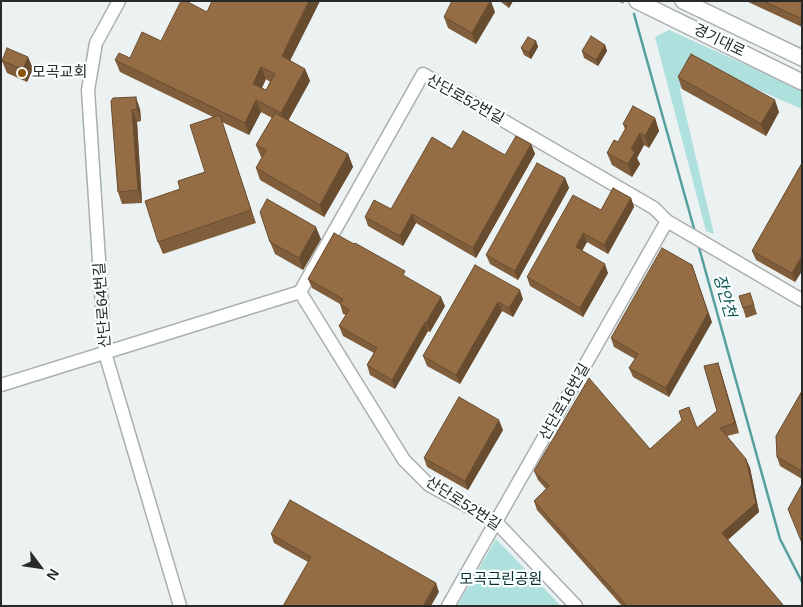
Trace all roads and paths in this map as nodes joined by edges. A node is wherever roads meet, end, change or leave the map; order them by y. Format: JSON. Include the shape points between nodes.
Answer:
{"nodes":[{"id":1,"x":119,"y":1,"type":"edge"},
{"id":2,"x":637,"y":1,"type":"edge"},
{"id":3,"x":683,"y":1,"type":"edge"},
{"id":4,"x":802,"y":58,"type":"edge"},
{"id":5,"x":802,"y":82,"type":"edge"},
{"id":6,"x":667,"y":221,"type":"junction"},
{"id":7,"x":300,"y":292,"type":"junction"},
{"id":8,"x":802,"y":300,"type":"edge"},
{"id":9,"x":106,"y":352,"type":"junction"},
{"id":10,"x":1,"y":385,"type":"edge"},
{"id":11,"x":496,"y":522,"type":"junction"},
{"id":12,"x":180,"y":606,"type":"edge"},
{"id":13,"x":448,"y":606,"type":"edge"},
{"id":14,"x":576,"y":606,"type":"edge"}],
"edges":[{"from":1,"to":9,"type":"street","name":"산단로64번길","via":[[96,42],[88,90]]},
{"from":2,"to":5,"type":"main road","name":"경기대로"},
{"from":3,"to":4,"type":"main road","name":"경기대로"},
{"from":6,"to":7,"type":"street","name":"산단로52번길","via":[[654,208],[423,74]]},
{"from":6,"to":8,"type":"street"},
{"from":6,"to":11,"type":"street","name":"산단로16번길"},
{"from":7,"to":9,"type":"street"},
{"from":7,"to":11,"type":"street","name":"산단로52번길","via":[[404,460],[429,485]]},
{"from":9,"to":10,"type":"street"},
{"from":9,"to":12,"type":"street","name":"산단로64번길"},
{"from":11,"to":13,"type":"street","name":"산단로16번길"},
{"from":11,"to":14,"type":"street","name":"산단로52번길"}]}
